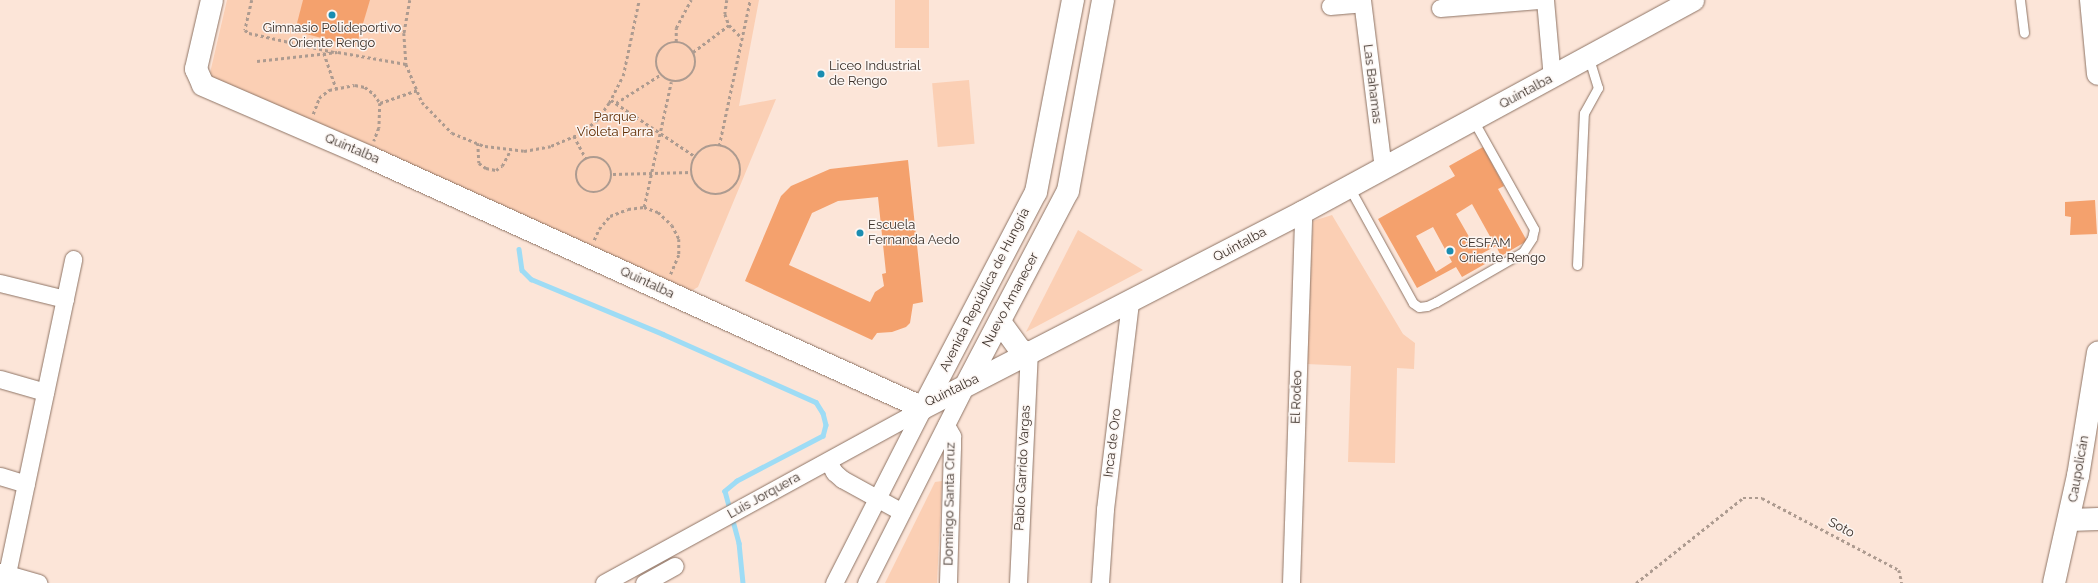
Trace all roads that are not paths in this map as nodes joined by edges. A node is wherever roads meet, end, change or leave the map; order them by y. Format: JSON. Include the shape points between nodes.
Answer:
{"nodes":[{"id":1,"x":212,"y":0,"type":"edge"},
{"id":2,"x":1074,"y":0,"type":"edge"},
{"id":3,"x":1103,"y":0,"type":"edge"},
{"id":4,"x":1539,"y":0,"type":"edge"},
{"id":5,"x":1545,"y":0,"type":"edge"},
{"id":6,"x":1693,"y":0,"type":"edge"},
{"id":7,"x":2020,"y":0,"type":"edge"},
{"id":8,"x":2091,"y":0,"type":"edge"},
{"id":9,"x":1362,"y":1,"type":"edge"},
{"id":10,"x":1330,"y":6,"type":"dead end"},
{"id":11,"x":1440,"y":8,"type":"dead end"},
{"id":12,"x":2024,"y":33,"type":"dead end"},
{"id":13,"x":1589,"y":58,"type":"junction"},
{"id":14,"x":2098,"y":64,"type":"edge"},
{"id":15,"x":1060,"y":74,"type":"junction"},
{"id":16,"x":1088,"y":76,"type":"junction"},
{"id":17,"x":1552,"y":78,"type":"junction"},
{"id":18,"x":1473,"y":120,"type":"junction"},
{"id":19,"x":1383,"y":168,"type":"junction"},
{"id":20,"x":1349,"y":187,"type":"junction"},
{"id":21,"x":1303,"y":212,"type":"junction"},
{"id":22,"x":74,"y":259,"type":"dead end"},
{"id":23,"x":1577,"y":265,"type":"dead end"},
{"id":24,"x":0,"y":282,"type":"edge"},
{"id":25,"x":65,"y":299,"type":"junction"},
{"id":26,"x":1130,"y":302,"type":"junction"},
{"id":27,"x":1000,"y":322,"type":"junction"},
{"id":28,"x":1029,"y":353,"type":"junction"},
{"id":29,"x":2098,"y":353,"type":"edge"},
{"id":30,"x":0,"y":379,"type":"edge"},
{"id":31,"x":966,"y":385,"type":"junction"},
{"id":32,"x":45,"y":392,"type":"junction"},
{"id":33,"x":923,"y":408,"type":"junction"},
{"id":34,"x":946,"y":425,"type":"junction"},
{"id":35,"x":828,"y":460,"type":"junction"},
{"id":36,"x":0,"y":476,"type":"edge"},
{"id":37,"x":26,"y":484,"type":"junction"},
{"id":38,"x":877,"y":499,"type":"junction"},
{"id":39,"x":902,"y":512,"type":"junction"},
{"id":40,"x":2070,"y":520,"type":"junction"},
{"id":41,"x":2098,"y":520,"type":"edge"},
{"id":42,"x":676,"y":566,"type":"dead end"},
{"id":43,"x":4,"y":576,"type":"edge"},
{"id":44,"x":38,"y":583,"type":"edge"},
{"id":45,"x":604,"y":583,"type":"edge"},
{"id":46,"x":644,"y":583,"type":"edge"},
{"id":47,"x":834,"y":583,"type":"edge"},
{"id":48,"x":866,"y":583,"type":"edge"},
{"id":49,"x":948,"y":583,"type":"edge"},
{"id":50,"x":1018,"y":583,"type":"edge"},
{"id":51,"x":1100,"y":583,"type":"edge"},
{"id":52,"x":1291,"y":583,"type":"edge"},
{"id":53,"x":2054,"y":583,"type":"edge"}],
"edges":[{"from":1,"to":33,"type":"street","name":"Quintalba","via":[[196,69],[203,85],[369,157]]},
{"from":2,"to":15,"type":"street","name":"Avenida República de Hungría"},
{"from":3,"to":16,"type":"street","name":"Nuevo Amanecer"},
{"from":4,"to":11,"type":"street"},
{"from":5,"to":17,"type":"street"},
{"from":6,"to":13,"type":"street","name":"Quintalba"},
{"from":7,"to":12,"type":"lane"},
{"from":8,"to":14,"type":"street"},
{"from":9,"to":10,"type":"street"},
{"from":9,"to":19,"type":"street","name":"Las Bahamas"},
{"from":13,"to":17,"type":"street","name":"Quintalba"},
{"from":13,"to":23,"type":"lane","via":[[1598,88],[1584,114]]},
{"from":15,"to":16,"type":"street"},
{"from":15,"to":33,"type":"street","name":"Avenida República de Hungría","via":[[1036,192]]},
{"from":16,"to":27,"type":"street","name":"Nuevo Amanecer","via":[[1068,191]]},
{"from":17,"to":18,"type":"street","name":"Quintalba"},
{"from":18,"to":19,"type":"street","name":"Quintalba"},
{"from":18,"to":20,"type":"lane","via":[[1534,229],[1532,238],[1523,252],[1436,302],[1419,307],[1413,303]]},
{"from":19,"to":20,"type":"street","name":"Quintalba"},
{"from":20,"to":21,"type":"street","name":"Quintalba"},
{"from":21,"to":26,"type":"street","name":"Quintalba"},
{"from":21,"to":52,"type":"street","name":"El Rodeo"},
{"from":22,"to":25,"type":"street"},
{"from":24,"to":25,"type":"street"},
{"from":25,"to":32,"type":"street"},
{"from":26,"to":28,"type":"street","name":"Quintalba"},
{"from":26,"to":51,"type":"street","name":"Inca de Oro","via":[[1105,509]]},
{"from":27,"to":28,"type":"street","via":[[1020,350]]},
{"from":27,"to":31,"type":"street","name":"Nuevo Amanecer"},
{"from":28,"to":31,"type":"street","name":"Quintalba"},
{"from":28,"to":50,"type":"street","name":"Pablo Garrido Vargas"},
{"from":29,"to":40,"type":"street","name":"Caupolicán"},
{"from":30,"to":32,"type":"street"},
{"from":31,"to":33,"type":"street","name":"Quintalba"},
{"from":31,"to":34,"type":"street","name":"Nuevo Amanecer"},
{"from":32,"to":37,"type":"street"},
{"from":33,"to":35,"type":"street","name":"Luis Jorquera"},
{"from":33,"to":38,"type":"street","name":"Avenida República de Hungría"},
{"from":34,"to":39,"type":"street","name":"Nuevo Amanecer"},
{"from":34,"to":49,"type":"street","name":"Domingo Santa Cruz","via":[[952,436]]},
{"from":35,"to":38,"type":"street","via":[[834,472],[842,479]]},
{"from":35,"to":45,"type":"street","name":"Luis Jorquera"},
{"from":36,"to":37,"type":"street"},
{"from":37,"to":43,"type":"street"},
{"from":38,"to":39,"type":"street"},
{"from":38,"to":47,"type":"street","name":"Avenida República de Hungría"},
{"from":39,"to":48,"type":"street","name":"Nuevo Amanecer"},
{"from":40,"to":41,"type":"street"},
{"from":40,"to":53,"type":"street","name":"Caupolicán"},
{"from":42,"to":46,"type":"street"},
{"from":43,"to":44,"type":"street"}]}
